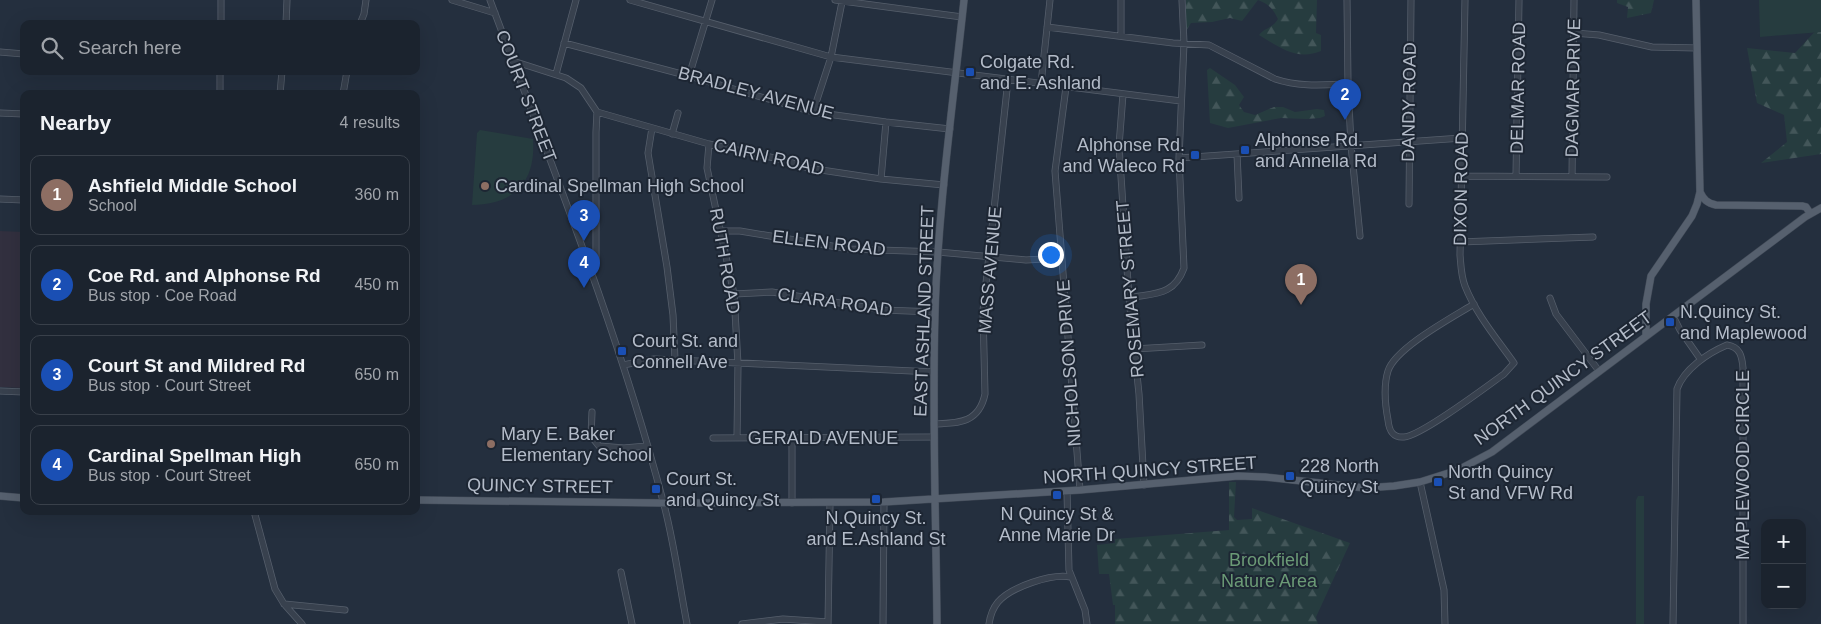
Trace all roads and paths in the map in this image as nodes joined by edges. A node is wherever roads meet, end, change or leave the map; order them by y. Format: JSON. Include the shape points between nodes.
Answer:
{"nodes":[{"id":1,"x":221,"y":0,"type":"edge"},
{"id":2,"x":287,"y":0,"type":"edge"},
{"id":3,"x":366,"y":0,"type":"edge"},
{"id":4,"x":452,"y":0,"type":"edge"},
{"id":5,"x":490,"y":0,"type":"edge"},
{"id":6,"x":576,"y":0,"type":"edge"},
{"id":7,"x":630,"y":0,"type":"edge"},
{"id":8,"x":712,"y":0,"type":"edge"},
{"id":9,"x":834,"y":0,"type":"edge"},
{"id":10,"x":964,"y":0,"type":"edge"},
{"id":11,"x":1050,"y":0,"type":"edge"},
{"id":12,"x":1121,"y":0,"type":"edge"},
{"id":13,"x":1182,"y":0,"type":"edge"},
{"id":14,"x":1347,"y":0,"type":"edge"},
{"id":15,"x":1411,"y":0,"type":"edge"},
{"id":16,"x":1465,"y":0,"type":"edge"},
{"id":17,"x":1519,"y":0,"type":"edge"},
{"id":18,"x":1574,"y":0,"type":"edge"},
{"id":19,"x":1696,"y":0,"type":"edge"},
{"id":20,"x":842,"y":2,"type":"junction"},
{"id":21,"x":495,"y":13,"type":"junction"},
{"id":22,"x":962,"y":17,"type":"junction"},
{"id":23,"x":221,"y":20,"type":"edge"},
{"id":24,"x":286,"y":20,"type":"edge"},
{"id":25,"x":362,"y":20,"type":"edge"},
{"id":26,"x":706,"y":21,"type":"junction"},
{"id":27,"x":1047,"y":27,"type":"junction"},
{"id":28,"x":1574,"y":33,"type":"junction"},
{"id":29,"x":1121,"y":35,"type":"junction"},
{"id":30,"x":564,"y":43,"type":"junction"},
{"id":31,"x":1184,"y":43,"type":"junction"},
{"id":32,"x":1697,"y":48,"type":"junction"},
{"id":33,"x":0,"y":52,"type":"edge"},
{"id":34,"x":20,"y":54,"type":"edge"},
{"id":35,"x":830,"y":57,"type":"junction"},
{"id":36,"x":513,"y":61,"type":"junction"},
{"id":37,"x":556,"y":74,"type":"junction"},
{"id":38,"x":956,"y":74,"type":"junction"},
{"id":39,"x":220,"y":75,"type":"edge"},
{"id":40,"x":282,"y":75,"type":"edge"},
{"id":41,"x":346,"y":75,"type":"edge"},
{"id":42,"x":689,"y":76,"type":"junction"},
{"id":43,"x":1008,"y":80,"type":"junction"},
{"id":44,"x":1041,"y":84,"type":"junction"},
{"id":45,"x":1348,"y":84,"type":"junction"},
{"id":46,"x":1066,"y":87,"type":"junction"},
{"id":47,"x":220,"y":90,"type":"edge"},
{"id":48,"x":280,"y":90,"type":"edge"},
{"id":49,"x":344,"y":90,"type":"edge"},
{"id":50,"x":1123,"y":94,"type":"junction"},
{"id":51,"x":1181,"y":101,"type":"junction"},
{"id":52,"x":597,"y":112,"type":"junction"},
{"id":53,"x":813,"y":112,"type":"junction"},
{"id":54,"x":0,"y":113,"type":"edge"},
{"id":55,"x":678,"y":113,"type":"dead end"},
{"id":56,"x":20,"y":114,"type":"edge"},
{"id":57,"x":886,"y":122,"type":"junction"},
{"id":58,"x":652,"y":128,"type":"junction"},
{"id":59,"x":950,"y":129,"type":"junction"},
{"id":60,"x":672,"y":134,"type":"junction"},
{"id":61,"x":1462,"y":138,"type":"junction"},
{"id":62,"x":1408,"y":141,"type":"junction"},
{"id":63,"x":709,"y":144,"type":"junction"},
{"id":64,"x":1351,"y":145,"type":"junction"},
{"id":65,"x":1237,"y":154,"type":"junction"},
{"id":66,"x":1179,"y":158,"type":"junction"},
{"id":67,"x":1462,"y":176,"type":"junction"},
{"id":68,"x":1516,"y":176,"type":"junction"},
{"id":69,"x":1572,"y":177,"type":"junction"},
{"id":70,"x":1608,"y":177,"type":"dead end"},
{"id":71,"x":881,"y":179,"type":"junction"},
{"id":72,"x":944,"y":185,"type":"junction"},
{"id":73,"x":1700,"y":192,"type":"junction"},
{"id":74,"x":1239,"y":198,"type":"dead end"},
{"id":75,"x":0,"y":199,"type":"edge"},
{"id":76,"x":20,"y":200,"type":"edge"},
{"id":77,"x":1408,"y":204,"type":"dead end"},
{"id":78,"x":1821,"y":208,"type":"edge"},
{"id":79,"x":1810,"y":213,"type":"junction"},
{"id":80,"x":721,"y":231,"type":"junction"},
{"id":81,"x":1360,"y":236,"type":"dead end"},
{"id":82,"x":1593,"y":238,"type":"dead end"},
{"id":83,"x":1460,"y":242,"type":"junction"},
{"id":84,"x":938,"y":252,"type":"junction"},
{"id":85,"x":989,"y":257,"type":"junction"},
{"id":86,"x":1061,"y":258,"type":"junction"},
{"id":87,"x":591,"y":270,"type":"junction"},
{"id":88,"x":734,"y":294,"type":"junction"},
{"id":89,"x":1129,"y":298,"type":"junction"},
{"id":90,"x":1550,"y":298,"type":"dead end"},
{"id":91,"x":1474,"y":304,"type":"junction"},
{"id":92,"x":935,"y":312,"type":"junction"},
{"id":93,"x":1673,"y":316,"type":"junction"},
{"id":94,"x":1646,"y":336,"type":"junction"},
{"id":95,"x":1202,"y":345,"type":"dead end"},
{"id":96,"x":1134,"y":349,"type":"junction"},
{"id":97,"x":675,"y":360,"type":"junction"},
{"id":98,"x":1701,"y":360,"type":"junction"},
{"id":99,"x":738,"y":364,"type":"junction"},
{"id":100,"x":623,"y":365,"type":"junction"},
{"id":101,"x":1599,"y":371,"type":"junction"},
{"id":102,"x":934,"y":372,"type":"junction"},
{"id":103,"x":0,"y":391,"type":"edge"},
{"id":104,"x":20,"y":392,"type":"edge"},
{"id":105,"x":592,"y":412,"type":"dead end"},
{"id":106,"x":934,"y":424,"type":"junction"},
{"id":107,"x":934,"y":437,"type":"junction"},
{"id":108,"x":713,"y":438,"type":"dead end"},
{"id":109,"x":738,"y":438,"type":"junction"},
{"id":110,"x":792,"y":438,"type":"junction"},
{"id":111,"x":647,"y":446,"type":"junction"},
{"id":112,"x":1420,"y":482,"type":"junction"},
{"id":113,"x":1144,"y":484,"type":"junction"},
{"id":114,"x":1067,"y":490,"type":"junction"},
{"id":115,"x":1080,"y":490,"type":"junction"},
{"id":116,"x":0,"y":496,"type":"edge"},
{"id":117,"x":20,"y":498,"type":"edge"},
{"id":118,"x":420,"y":500,"type":"edge"},
{"id":119,"x":935,"y":500,"type":"junction"},
{"id":120,"x":884,"y":502,"type":"junction"},
{"id":121,"x":664,"y":503,"type":"junction"},
{"id":122,"x":792,"y":503,"type":"junction"},
{"id":123,"x":830,"y":503,"type":"junction"},
{"id":124,"x":255,"y":515,"type":"edge"},
{"id":125,"x":621,"y":572,"type":"dead end"},
{"id":126,"x":1071,"y":577,"type":"junction"},
{"id":127,"x":284,"y":604,"type":"junction"},
{"id":128,"x":345,"y":610,"type":"dead end"},
{"id":129,"x":828,"y":623,"type":"edge"},
{"id":130,"x":302,"y":624,"type":"edge"},
{"id":131,"x":632,"y":624,"type":"edge"},
{"id":132,"x":687,"y":624,"type":"edge"},
{"id":133,"x":743,"y":624,"type":"edge"},
{"id":134,"x":883,"y":624,"type":"edge"},
{"id":135,"x":936,"y":624,"type":"edge"},
{"id":136,"x":989,"y":624,"type":"edge"},
{"id":137,"x":1087,"y":624,"type":"edge"},
{"id":138,"x":1445,"y":624,"type":"edge"},
{"id":139,"x":1673,"y":624,"type":"edge"},
{"id":140,"x":1743,"y":624,"type":"edge"}],
"edges":[{"from":1,"to":23,"type":"street"},
{"from":2,"to":24,"type":"street"},
{"from":3,"to":25,"type":"street"},
{"from":4,"to":21,"type":"street"},
{"from":5,"to":21,"type":"street","name":"COURT STREET"},
{"from":6,"to":30,"type":"street"},
{"from":7,"to":26,"type":"street"},
{"from":8,"to":26,"type":"street"},
{"from":9,"to":20,"type":"street"},
{"from":10,"to":22,"type":"main road","name":"EAST ASHLAND STREET"},
{"from":11,"to":27,"type":"street"},
{"from":12,"to":29,"type":"street"},
{"from":13,"to":31,"type":"street"},
{"from":14,"to":45,"type":"street"},
{"from":15,"to":62,"type":"street","name":"DANDY ROAD"},
{"from":16,"to":61,"type":"street","name":"DIXON ROAD"},
{"from":17,"to":68,"type":"street","name":"DELMAR ROAD"},
{"from":18,"to":28,"type":"street","name":"DAGMAR DRIVE"},
{"from":19,"to":32,"type":"main road"},
{"from":20,"to":22,"type":"street"},
{"from":20,"to":35,"type":"street"},
{"from":21,"to":36,"type":"street","name":"COURT STREET"},
{"from":22,"to":38,"type":"main road","name":"EAST ASHLAND STREET"},
{"from":26,"to":35,"type":"street"},
{"from":26,"to":42,"type":"street"},
{"from":27,"to":29,"type":"street"},
{"from":27,"to":44,"type":"street"},
{"from":28,"to":32,"type":"street","via":[[1599,35],[1652,48]]},
{"from":28,"to":69,"type":"street","name":"DAGMAR DRIVE"},
{"from":29,"to":31,"type":"street"},
{"from":30,"to":37,"type":"street"},
{"from":30,"to":42,"type":"street","name":"BRADLEY AVENUE"},
{"from":31,"to":45,"type":"street","via":[[1217,48],[1285,82],[1308,86]]},
{"from":31,"to":51,"type":"street"},
{"from":32,"to":73,"type":"main road"},
{"from":33,"to":34,"type":"street"},
{"from":35,"to":38,"type":"street"},
{"from":35,"to":53,"type":"street"},
{"from":36,"to":37,"type":"street"},
{"from":36,"to":87,"type":"street","name":"COURT STREET"},
{"from":37,"to":52,"type":"street","via":[[581,88]]},
{"from":38,"to":43,"type":"street"},
{"from":38,"to":59,"type":"main road","name":"EAST ASHLAND STREET"},
{"from":39,"to":47,"type":"street"},
{"from":40,"to":48,"type":"street"},
{"from":41,"to":49,"type":"street"},
{"from":42,"to":53,"type":"street","name":"BRADLEY AVENUE"},
{"from":43,"to":44,"type":"street"},
{"from":43,"to":85,"type":"street","name":"MASS AVENUE"},
{"from":44,"to":46,"type":"street"},
{"from":45,"to":64,"type":"street"},
{"from":46,"to":50,"type":"street"},
{"from":46,"to":86,"type":"street","name":"NICHOLSON DRIVE","via":[[1055,171]]},
{"from":50,"to":51,"type":"street"},
{"from":50,"to":89,"type":"street","name":"ROSEMARY STREET","via":[[1119,146]]},
{"from":51,"to":66,"type":"street"},
{"from":52,"to":58,"type":"street","name":"CAIRN ROAD"},
{"from":52,"to":87,"type":"street","via":[[596,261]]},
{"from":53,"to":57,"type":"street","name":"BRADLEY AVENUE"},
{"from":54,"to":56,"type":"street"},
{"from":55,"to":60,"type":"street"},
{"from":57,"to":59,"type":"street","name":"BRADLEY AVENUE"},
{"from":57,"to":71,"type":"street"},
{"from":58,"to":60,"type":"street","name":"CAIRN ROAD"},
{"from":58,"to":97,"type":"street","via":[[648,153],[668,267]]},
{"from":59,"to":72,"type":"main road","name":"EAST ASHLAND STREET"},
{"from":60,"to":63,"type":"street","name":"CAIRN ROAD"},
{"from":61,"to":62,"type":"street"},
{"from":61,"to":67,"type":"street","name":"DIXON ROAD"},
{"from":62,"to":64,"type":"street"},
{"from":62,"to":77,"type":"street","name":"DANDY ROAD"},
{"from":63,"to":71,"type":"street","name":"CAIRN ROAD","via":[[808,168]]},
{"from":63,"to":80,"type":"street","name":"RUTH ROAD","via":[[706,168]]},
{"from":64,"to":65,"type":"street"},
{"from":64,"to":81,"type":"street"},
{"from":65,"to":66,"type":"street"},
{"from":65,"to":74,"type":"street"},
{"from":66,"to":89,"type":"street","via":[[1182,274],[1168,291]]},
{"from":67,"to":68,"type":"street"},
{"from":67,"to":83,"type":"street","name":"DIXON ROAD"},
{"from":68,"to":69,"type":"street"},
{"from":69,"to":70,"type":"street"},
{"from":71,"to":72,"type":"street","name":"CAIRN ROAD"},
{"from":72,"to":84,"type":"main road","name":"EAST ASHLAND STREET"},
{"from":73,"to":79,"type":"main road","via":[[1705,200],[1716,205],[1802,206]]},
{"from":73,"to":94,"type":"main road","via":[[1692,216],[1650,276]]},
{"from":75,"to":76,"type":"street"},
{"from":78,"to":79,"type":"main road","name":"NORTH QUINCY STREET"},
{"from":79,"to":93,"type":"main road","name":"NORTH QUINCY STREET"},
{"from":80,"to":84,"type":"street","name":"ELLEN ROAD","via":[[850,249]]},
{"from":80,"to":88,"type":"street","name":"RUTH ROAD"},
{"from":82,"to":83,"type":"street"},
{"from":83,"to":91,"type":"street","name":"DIXON ROAD","via":[[1463,280]]},
{"from":84,"to":85,"type":"street","name":"ELLEN ROAD"},
{"from":84,"to":92,"type":"main road","name":"EAST ASHLAND STREET"},
{"from":85,"to":86,"type":"street","name":"ELLEN ROAD"},
{"from":85,"to":106,"type":"street","name":"MASS AVENUE","via":[[983,311],[983,401],[968,419],[954,424]]},
{"from":86,"to":115,"type":"street","name":"NICHOLSON DRIVE"},
{"from":87,"to":100,"type":"street","name":"COURT STREET"},
{"from":88,"to":92,"type":"street","name":"CLARA ROAD","via":[[772,292],[883,310]]},
{"from":88,"to":99,"type":"street","name":"RUTH ROAD"},
{"from":89,"to":96,"type":"street","name":"ROSEMARY STREET"},
{"from":90,"to":101,"type":"street","via":[[1556,314]]},
{"from":91,"to":91,"type":"street","name":"DIXON ROAD","via":[[1405,349],[1392,362],[1385,392],[1391,433],[1401,438],[1417,433],[1504,374],[1514,363]]},
{"from":92,"to":102,"type":"main road","name":"EAST ASHLAND STREET"},
{"from":93,"to":94,"type":"main road","name":"NORTH QUINCY STREET"},
{"from":93,"to":98,"type":"street"},
{"from":94,"to":101,"type":"main road","name":"NORTH QUINCY STREET"},
{"from":95,"to":96,"type":"street"},
{"from":96,"to":113,"type":"street","name":"ROSEMARY STREET"},
{"from":97,"to":99,"type":"street"},
{"from":97,"to":100,"type":"street"},
{"from":98,"to":139,"type":"street","name":"MAPLEWOOD CIRCLE","via":[[1679,383],[1677,394]]},
{"from":98,"to":140,"type":"street","name":"MAPLEWOOD CIRCLE","via":[[1727,345],[1738,350],[1742,358]]},
{"from":99,"to":102,"type":"street"},
{"from":99,"to":109,"type":"street","name":"RUTH ROAD"},
{"from":100,"to":111,"type":"street","name":"COURT STREET"},
{"from":101,"to":112,"type":"main road","name":"NORTH QUINCY STREET","via":[[1492,452],[1458,470]]},
{"from":102,"to":106,"type":"main road","name":"EAST ASHLAND STREET"},
{"from":103,"to":104,"type":"street"},
{"from":105,"to":111,"type":"street","via":[[591,436],[599,446]]},
{"from":106,"to":107,"type":"main road","name":"EAST ASHLAND STREET"},
{"from":107,"to":110,"type":"street","name":"GERALD AVENUE"},
{"from":107,"to":119,"type":"main road","name":"EAST ASHLAND STREET"},
{"from":108,"to":109,"type":"street","name":"GERALD AVENUE"},
{"from":109,"to":110,"type":"street","name":"GERALD AVENUE"},
{"from":110,"to":122,"type":"street"},
{"from":111,"to":121,"type":"street","name":"COURT STREET"},
{"from":112,"to":113,"type":"main road","name":"NORTH QUINCY STREET","via":[[1365,488],[1238,476]]},
{"from":112,"to":138,"type":"street","via":[[1444,590]]},
{"from":113,"to":115,"type":"main road","name":"NORTH QUINCY STREET"},
{"from":114,"to":115,"type":"main road","name":"NORTH QUINCY STREET"},
{"from":114,"to":119,"type":"main road","name":"NORTH QUINCY STREET"},
{"from":114,"to":126,"type":"street"},
{"from":116,"to":117,"type":"main road"},
{"from":118,"to":121,"type":"main road","name":"QUINCY STREET"},
{"from":119,"to":120,"type":"main road","name":"NORTH QUINCY STREET"},
{"from":119,"to":135,"type":"main road","name":"EAST ASHLAND STREET"},
{"from":120,"to":123,"type":"main road","name":"NORTH QUINCY STREET"},
{"from":120,"to":134,"type":"street"},
{"from":121,"to":122,"type":"main road","name":"NORTH QUINCY STREET"},
{"from":121,"to":132,"type":"street","name":"COURT STREET"},
{"from":122,"to":123,"type":"main road","name":"NORTH QUINCY STREET"},
{"from":123,"to":129,"type":"street"},
{"from":124,"to":127,"type":"street","via":[[271,578]]},
{"from":125,"to":131,"type":"street"},
{"from":126,"to":136,"type":"street","via":[[1039,580],[1008,593],[998,602]]},
{"from":126,"to":137,"type":"street","via":[[1085,610]]},
{"from":127,"to":128,"type":"street"},
{"from":127,"to":130,"type":"street"},
{"from":129,"to":133,"type":"street","via":[[783,619]]}]}
